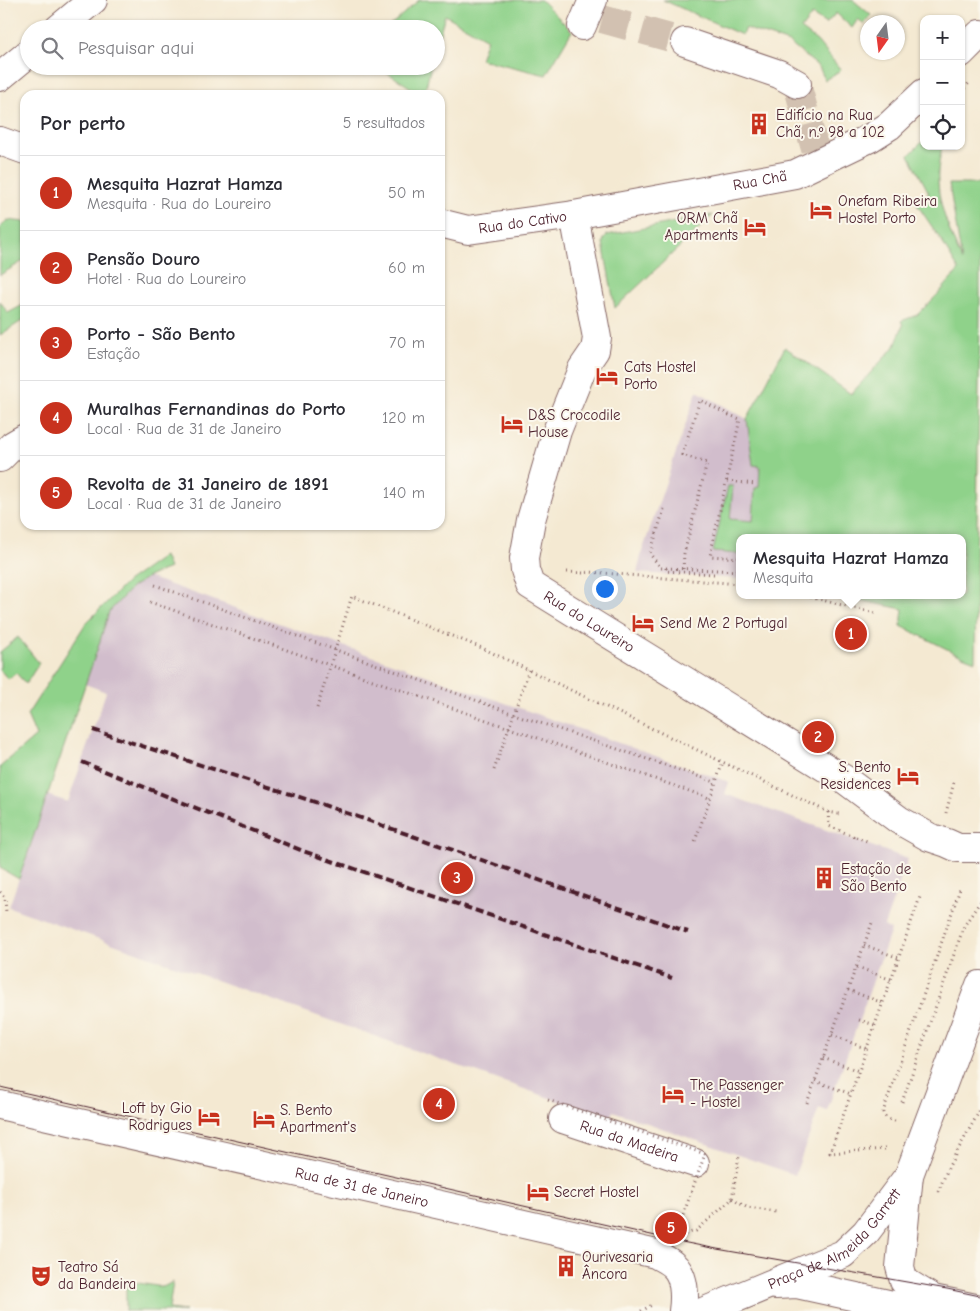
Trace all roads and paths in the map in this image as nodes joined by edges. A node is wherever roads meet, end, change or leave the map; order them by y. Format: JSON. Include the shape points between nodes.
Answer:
{"nodes":[{"id":1,"x":93,"y":0,"type":"edge"},
{"id":2,"x":69,"y":20,"type":"edge"},
{"id":3,"x":980,"y":34,"type":"edge"},
{"id":4,"x":685,"y":42,"type":"tunnel mouth"},
{"id":5,"x":965,"y":50,"type":"edge"},
{"id":6,"x":20,"y":60,"type":"edge"},
{"id":7,"x":0,"y":76,"type":"edge"},
{"id":8,"x":797,"y":84,"type":"dead end"},
{"id":9,"x":920,"y":97,"type":"edge"},
{"id":10,"x":0,"y":141,"type":"edge"},
{"id":11,"x":20,"y":148,"type":"edge"},
{"id":12,"x":574,"y":215,"type":"junction"},
{"id":13,"x":445,"y":224,"type":"edge"},
{"id":14,"x":468,"y":230,"type":"junction"},
{"id":15,"x":445,"y":239,"type":"edge"},
{"id":16,"x":727,"y":481,"type":"junction"},
{"id":17,"x":756,"y":484,"type":"dead end"},
{"id":18,"x":664,"y":509,"type":"dead end"},
{"id":19,"x":736,"y":558,"type":"edge"},
{"id":20,"x":666,"y":568,"type":"junction"},
{"id":21,"x":684,"y":569,"type":"junction"},
{"id":22,"x":736,"y":571,"type":"edge"},
{"id":23,"x":714,"y":574,"type":"dead end"},
{"id":24,"x":736,"y":584,"type":"edge"},
{"id":25,"x":155,"y":585,"type":"dead end"},
{"id":26,"x":530,"y":585,"type":"junction"},
{"id":27,"x":817,"y":599,"type":"edge"},
{"id":28,"x":150,"y":602,"type":"dead end"},
{"id":29,"x":875,"y":613,"type":"dead end"},
{"id":30,"x":335,"y":650,"type":"junction"},
{"id":31,"x":330,"y":665,"type":"junction"},
{"id":32,"x":529,"y":670,"type":"junction"},
{"id":33,"x":317,"y":708,"type":"dead end"},
{"id":34,"x":514,"y":714,"type":"junction"},
{"id":35,"x":509,"y":728,"type":"junction"},
{"id":36,"x":723,"y":762,"type":"junction"},
{"id":37,"x":494,"y":770,"type":"dead end"},
{"id":38,"x":715,"y":782,"type":"junction"},
{"id":39,"x":954,"y":782,"type":"dead end"},
{"id":40,"x":709,"y":798,"type":"junction"},
{"id":41,"x":946,"y":810,"type":"dead end"},
{"id":42,"x":828,"y":812,"type":"junction"},
{"id":43,"x":846,"y":814,"type":"dead end"},
{"id":44,"x":695,"y":841,"type":"dead end"},
{"id":45,"x":867,"y":841,"type":"dead end"},
{"id":46,"x":980,"y":848,"type":"edge"},
{"id":47,"x":960,"y":889,"type":"dead end"},
{"id":48,"x":0,"y":892,"type":"edge"},
{"id":49,"x":920,"y":897,"type":"dead end"},
{"id":50,"x":980,"y":902,"type":"edge"},
{"id":51,"x":6,"y":913,"type":"dead end"},
{"id":52,"x":872,"y":923,"type":"dead end"},
{"id":53,"x":864,"y":945,"type":"junction"},
{"id":54,"x":900,"y":958,"type":"junction"},
{"id":55,"x":856,"y":967,"type":"junction"},
{"id":56,"x":892,"y":980,"type":"junction"},
{"id":57,"x":980,"y":984,"type":"edge"},
{"id":58,"x":848,"y":990,"type":"junction"},
{"id":59,"x":884,"y":1003,"type":"junction"},
{"id":60,"x":859,"y":1020,"type":"dead end"},
{"id":61,"x":876,"y":1026,"type":"junction"},
{"id":62,"x":832,"y":1035,"type":"junction"},
{"id":63,"x":867,"y":1049,"type":"junction"},
{"id":64,"x":824,"y":1058,"type":"junction"},
{"id":65,"x":859,"y":1071,"type":"junction"},
{"id":66,"x":815,"y":1081,"type":"junction"},
{"id":67,"x":851,"y":1094,"type":"junction"},
{"id":68,"x":902,"y":1103,"type":"dead end"},
{"id":69,"x":807,"y":1104,"type":"dead end"},
{"id":70,"x":0,"y":1105,"type":"edge"},
{"id":71,"x":556,"y":1109,"type":"joint"},
{"id":72,"x":980,"y":1110,"type":"edge"},
{"id":73,"x":894,"y":1124,"type":"dead end"},
{"id":74,"x":885,"y":1149,"type":"dead end"},
{"id":75,"x":739,"y":1156,"type":"dead end"},
{"id":76,"x":695,"y":1163,"type":"dead end"},
{"id":77,"x":909,"y":1175,"type":"junction"},
{"id":78,"x":938,"y":1194,"type":"dead end"},
{"id":79,"x":732,"y":1199,"type":"junction"},
{"id":80,"x":777,"y":1212,"type":"dead end"},
{"id":81,"x":696,"y":1231,"type":"dead end"},
{"id":82,"x":670,"y":1234,"type":"dead end"},
{"id":83,"x":768,"y":1285,"type":"junction"},
{"id":84,"x":933,"y":1299,"type":"junction"},
{"id":85,"x":980,"y":1309,"type":"edge"},
{"id":86,"x":683,"y":1311,"type":"edge"},
{"id":87,"x":705,"y":1311,"type":"edge"}],
"edges":[{"from":1,"to":2,"type":"street"},
{"from":3,"to":5,"type":"street"},
{"from":4,"to":8,"type":"street","via":[[779,74]]},
{"from":6,"to":7,"type":"street"},
{"from":9,"to":12,"type":"street","name":"Rua Chã","via":[[883,130],[870,138],[817,156],[795,174]]},
{"from":10,"to":11,"type":"street"},
{"from":12,"to":14,"type":"street","name":"Rua do Cativo"},
{"from":12,"to":26,"type":"street","name":"Rua do Loureiro","via":[[597,338],[595,350],[582,369],[557,432],[531,520],[524,558]]},
{"from":13,"to":14,"type":"street","name":"Rua do Cativo"},
{"from":14,"to":15,"type":"street"},
{"from":16,"to":17,"type":"path"},
{"from":16,"to":19,"type":"path","via":[[710,556]]},
{"from":16,"to":21,"type":"path","via":[[740,419],[700,400],[682,455],[707,463],[684,554]]},
{"from":18,"to":20,"type":"path","via":[[650,554],[661,568]]},
{"from":20,"to":21,"type":"path"},
{"from":20,"to":23,"type":"path","via":[[666,571]]},
{"from":21,"to":22,"type":"path"},
{"from":24,"to":26,"type":"path","via":[[544,570]]},
{"from":25,"to":30,"type":"path"},
{"from":26,"to":46,"type":"street","name":"Rua do Loureiro","via":[[844,779],[928,837],[958,848]]},
{"from":27,"to":29,"type":"path"},
{"from":28,"to":31,"type":"path"},
{"from":30,"to":31,"type":"path"},
{"from":30,"to":32,"type":"path","via":[[352,596]]},
{"from":30,"to":34,"type":"path"},
{"from":31,"to":33,"type":"path"},
{"from":31,"to":35,"type":"path"},
{"from":32,"to":34,"type":"path"},
{"from":32,"to":36,"type":"path"},
{"from":34,"to":35,"type":"path"},
{"from":34,"to":38,"type":"path"},
{"from":35,"to":37,"type":"path"},
{"from":35,"to":40,"type":"path"},
{"from":36,"to":38,"type":"path"},
{"from":36,"to":42,"type":"path"},
{"from":38,"to":40,"type":"path"},
{"from":39,"to":41,"type":"path"},
{"from":40,"to":44,"type":"path"},
{"from":42,"to":43,"type":"path"},
{"from":42,"to":45,"type":"path","via":[[829,826]]},
{"from":47,"to":73,"type":"path","via":[[883,1112],[888,1119],[895,1121]]},
{"from":48,"to":51,"type":"path","via":[[5,897]]},
{"from":49,"to":54,"type":"path"},
{"from":50,"to":68,"type":"path","via":[[964,926]]},
{"from":52,"to":53,"type":"path"},
{"from":53,"to":54,"type":"path"},
{"from":53,"to":55,"type":"path"},
{"from":54,"to":56,"type":"path"},
{"from":55,"to":56,"type":"path"},
{"from":55,"to":58,"type":"path"},
{"from":56,"to":59,"type":"path"},
{"from":57,"to":77,"type":"street","name":"Praça de Almeida Garrett"},
{"from":58,"to":59,"type":"path"},
{"from":58,"to":62,"type":"path"},
{"from":59,"to":61,"type":"path"},
{"from":60,"to":61,"type":"path"},
{"from":61,"to":63,"type":"path"},
{"from":62,"to":63,"type":"path"},
{"from":62,"to":64,"type":"path"},
{"from":63,"to":65,"type":"path"},
{"from":64,"to":65,"type":"path"},
{"from":64,"to":66,"type":"path"},
{"from":65,"to":67,"type":"path"},
{"from":66,"to":67,"type":"path"},
{"from":66,"to":69,"type":"path"},
{"from":67,"to":74,"type":"path","via":[[830,1153]]},
{"from":70,"to":86,"type":"street","name":"Rua de 31 de Janeiro","via":[[656,1254],[675,1266],[682,1279]]},
{"from":71,"to":76,"type":"street","name":"Rua da Madeira"},
{"from":71,"to":82,"type":"path","bridge":true,"via":[[705,1154],[676,1235]]},
{"from":72,"to":78,"type":"path","via":[[949,1166]]},
{"from":75,"to":79,"type":"path"},
{"from":77,"to":83,"type":"street","name":"Praça de Almeida Garrett","via":[[866,1232],[843,1254]]},
{"from":77,"to":84,"type":"street","name":"Praça de Almeida Garrett","via":[[900,1267],[904,1281]]},
{"from":79,"to":80,"type":"path","via":[[748,1208]]},
{"from":79,"to":81,"type":"path"},
{"from":83,"to":84,"type":"street","name":"Praça de Almeida Garrett","via":[[797,1284],[906,1308]]},
{"from":83,"to":87,"type":"street"},
{"from":84,"to":85,"type":"street","name":"Praça de Almeida Garrett"}]}
